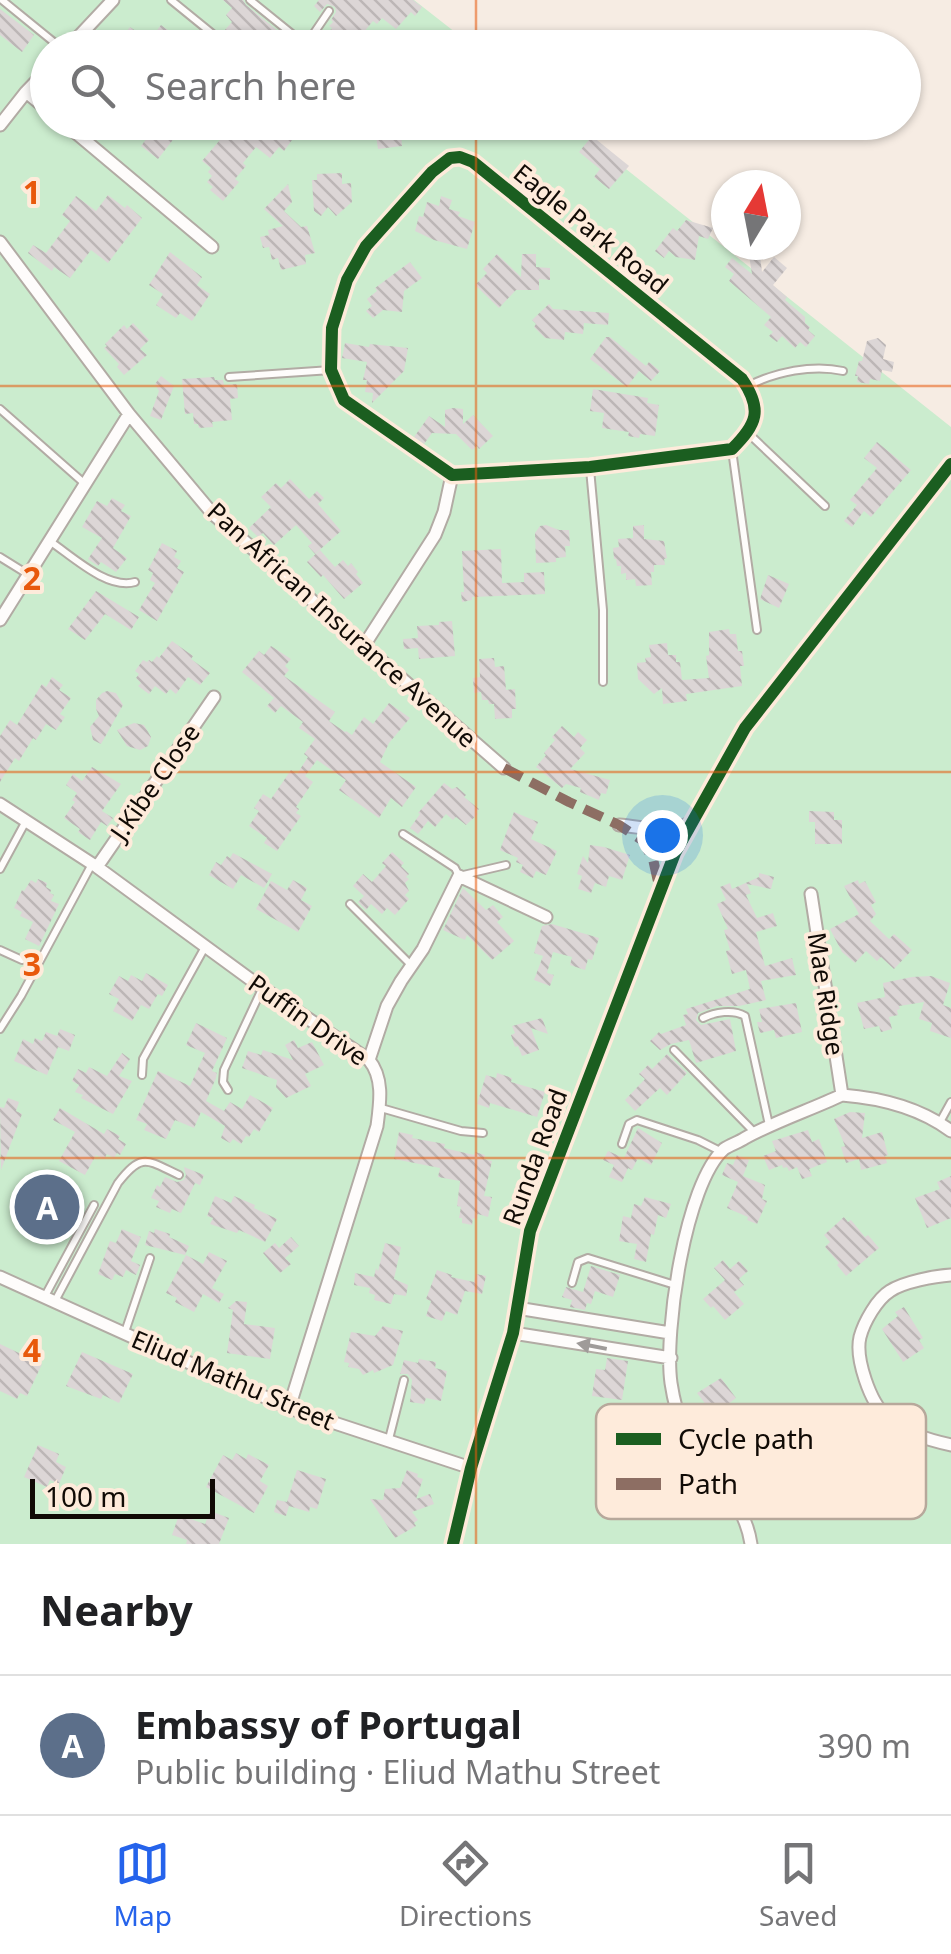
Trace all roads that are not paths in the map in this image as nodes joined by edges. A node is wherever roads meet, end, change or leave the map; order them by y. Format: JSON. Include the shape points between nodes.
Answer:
{"nodes":[{"id":1,"x":2,"y":0,"type":"edge"},
{"id":2,"x":170,"y":0,"type":"edge"},
{"id":3,"x":250,"y":0,"type":"edge"},
{"id":4,"x":111,"y":1,"type":"edge"},
{"id":5,"x":329,"y":11,"type":"dead end"},
{"id":6,"x":41,"y":30,"type":"edge"},
{"id":7,"x":82,"y":30,"type":"edge"},
{"id":8,"x":208,"y":30,"type":"edge"},
{"id":9,"x":287,"y":30,"type":"edge"},
{"id":10,"x":316,"y":30,"type":"edge"},
{"id":11,"x":30,"y":88,"type":"edge"},
{"id":12,"x":26,"y":92,"type":"junction"},
{"id":13,"x":30,"y":95,"type":"edge"},
{"id":14,"x":0,"y":125,"type":"edge"},
{"id":15,"x":84,"y":140,"type":"edge"},
{"id":16,"x":0,"y":242,"type":"edge"},
{"id":17,"x":212,"y":247,"type":"dead end"},
{"id":18,"x":331,"y":370,"type":"junction"},
{"id":19,"x":843,"y":371,"type":"dead end"},
{"id":20,"x":229,"y":377,"type":"dead end"},
{"id":21,"x":747,"y":387,"type":"junction"},
{"id":22,"x":0,"y":409,"type":"edge"},
{"id":23,"x":129,"y":414,"type":"junction"},
{"id":24,"x":748,"y":434,"type":"junction"},
{"id":25,"x":732,"y":449,"type":"junction"},
{"id":26,"x":951,"y":464,"type":"edge"},
{"id":27,"x":590,"y":467,"type":"junction"},
{"id":28,"x":452,"y":475,"type":"junction"},
{"id":29,"x":86,"y":484,"type":"junction"},
{"id":30,"x":825,"y":506,"type":"dead end"},
{"id":31,"x":50,"y":541,"type":"junction"},
{"id":32,"x":0,"y":557,"type":"edge"},
{"id":33,"x":29,"y":576,"type":"junction"},
{"id":34,"x":135,"y":582,"type":"dead end"},
{"id":35,"x":0,"y":620,"type":"edge"},
{"id":36,"x":757,"y":630,"type":"dead end"},
{"id":37,"x":363,"y":647,"type":"junction"},
{"id":38,"x":603,"y":682,"type":"dead end"},
{"id":39,"x":214,"y":697,"type":"dead end"},
{"id":40,"x":504,"y":768,"type":"dead end"},
{"id":41,"x":0,"y":804,"type":"edge"},
{"id":42,"x":26,"y":820,"type":"junction"},
{"id":43,"x":690,"y":823,"type":"junction"},
{"id":44,"x":619,"y":825,"type":"dead end"},
{"id":45,"x":403,"y":834,"type":"dead end"},
{"id":46,"x":94,"y":865,"type":"junction"},
{"id":47,"x":506,"y":865,"type":"dead end"},
{"id":48,"x":0,"y":869,"type":"edge"},
{"id":49,"x":459,"y":876,"type":"junction"},
{"id":50,"x":811,"y":894,"type":"dead end"},
{"id":51,"x":350,"y":904,"type":"dead end"},
{"id":52,"x":546,"y":917,"type":"dead end"},
{"id":53,"x":206,"y":946,"type":"junction"},
{"id":54,"x":0,"y":950,"type":"edge"},
{"id":55,"x":22,"y":960,"type":"dead end"},
{"id":56,"x":411,"y":966,"type":"junction"},
{"id":57,"x":263,"y":988,"type":"junction"},
{"id":58,"x":703,"y":1018,"type":"dead end"},
{"id":59,"x":0,"y":1029,"type":"edge"},
{"id":60,"x":674,"y":1050,"type":"dead end"},
{"id":61,"x":369,"y":1060,"type":"junction"},
{"id":62,"x":142,"y":1075,"type":"dead end"},
{"id":63,"x":228,"y":1090,"type":"dead end"},
{"id":64,"x":842,"y":1096,"type":"junction"},
{"id":65,"x":951,"y":1102,"type":"edge"},
{"id":66,"x":380,"y":1108,"type":"junction"},
{"id":67,"x":940,"y":1123,"type":"junction"},
{"id":68,"x":769,"y":1125,"type":"junction"},
{"id":69,"x":951,"y":1131,"type":"edge"},
{"id":70,"x":483,"y":1133,"type":"dead end"},
{"id":71,"x":755,"y":1133,"type":"junction"},
{"id":72,"x":622,"y":1144,"type":"dead end"},
{"id":73,"x":722,"y":1152,"type":"junction"},
{"id":74,"x":179,"y":1174,"type":"dead end"},
{"id":75,"x":94,"y":1206,"type":"dead end"},
{"id":76,"x":150,"y":1258,"type":"dead end"},
{"id":77,"x":951,"y":1275,"type":"edge"},
{"id":78,"x":0,"y":1277,"type":"edge"},
{"id":79,"x":572,"y":1283,"type":"dead end"},
{"id":80,"x":678,"y":1285,"type":"junction"},
{"id":81,"x":49,"y":1299,"type":"junction"},
{"id":82,"x":517,"y":1308,"type":"junction"},
{"id":83,"x":124,"y":1333,"type":"junction"},
{"id":84,"x":514,"y":1333,"type":"junction"},
{"id":85,"x":670,"y":1333,"type":"junction"},
{"id":86,"x":671,"y":1358,"type":"junction"},
{"id":87,"x":404,"y":1380,"type":"dead end"},
{"id":88,"x":677,"y":1404,"type":"edge"},
{"id":89,"x":877,"y":1404,"type":"edge"},
{"id":90,"x":289,"y":1408,"type":"junction"},
{"id":91,"x":926,"y":1439,"type":"edge"},
{"id":92,"x":389,"y":1440,"type":"junction"},
{"id":93,"x":951,"y":1445,"type":"edge"},
{"id":94,"x":471,"y":1468,"type":"junction"},
{"id":95,"x":743,"y":1519,"type":"edge"},
{"id":96,"x":453,"y":1544,"type":"edge"},
{"id":97,"x":751,"y":1544,"type":"edge"}],
"edges":[{"from":1,"to":6,"type":"lane"},
{"from":2,"to":8,"type":"lane"},
{"from":3,"to":9,"type":"lane"},
{"from":4,"to":7,"type":"street"},
{"from":5,"to":10,"type":"lane"},
{"from":11,"to":12,"type":"street"},
{"from":12,"to":13,"type":"street"},
{"from":12,"to":14,"type":"street"},
{"from":15,"to":17,"type":"street"},
{"from":16,"to":23,"type":"street","name":"Pan African Insurance Avenue"},
{"from":18,"to":20,"type":"lane"},
{"from":18,"to":21,"type":"street","name":"Eagle Park Road","via":[[332,328],[366,246],[432,172],[460,158]]},
{"from":18,"to":28,"type":"street","via":[[344,400]]},
{"from":19,"to":21,"type":"lane","via":[[824,367]]},
{"from":21,"to":24,"type":"street","via":[[755,418]]},
{"from":22,"to":29,"type":"lane"},
{"from":23,"to":29,"type":"street"},
{"from":23,"to":37,"type":"street","name":"Pan African Insurance Avenue","via":[[212,513]]},
{"from":24,"to":25,"type":"street"},
{"from":24,"to":30,"type":"lane"},
{"from":25,"to":27,"type":"street"},
{"from":25,"to":36,"type":"lane"},
{"from":26,"to":43,"type":"street","name":"Runda Road","via":[[745,728]]},
{"from":27,"to":28,"type":"street"},
{"from":27,"to":38,"type":"lane"},
{"from":28,"to":37,"type":"street","via":[[434,536]]},
{"from":29,"to":31,"type":"street"},
{"from":31,"to":33,"type":"street"},
{"from":31,"to":34,"type":"lane","via":[[105,578]]},
{"from":32,"to":33,"type":"lane"},
{"from":33,"to":35,"type":"street"},
{"from":37,"to":40,"type":"street","name":"Pan African Insurance Avenue"},
{"from":39,"to":46,"type":"street","name":"J.Kibe Close"},
{"from":41,"to":42,"type":"street","name":"Puffin Drive"},
{"from":42,"to":46,"type":"street","name":"Puffin Drive"},
{"from":42,"to":48,"type":"lane"},
{"from":43,"to":44,"type":"street","via":[[664,830]]},
{"from":43,"to":82,"type":"street","name":"Runda Road","via":[[530,1230]]},
{"from":45,"to":49,"type":"lane"},
{"from":46,"to":53,"type":"street","name":"Puffin Drive"},
{"from":46,"to":59,"type":"lane"},
{"from":47,"to":49,"type":"lane"},
{"from":49,"to":52,"type":"street"},
{"from":49,"to":56,"type":"street"},
{"from":50,"to":64,"type":"street","name":"Mae Ridge"},
{"from":51,"to":56,"type":"lane"},
{"from":53,"to":57,"type":"street","name":"Puffin Drive"},
{"from":53,"to":62,"type":"lane","via":[[143,1059]]},
{"from":54,"to":55,"type":"lane"},
{"from":56,"to":61,"type":"street","via":[[387,1006]]},
{"from":57,"to":61,"type":"street","name":"Puffin Drive"},
{"from":57,"to":63,"type":"lane","via":[[224,1070]]},
{"from":58,"to":68,"type":"lane","via":[[745,1016]]},
{"from":60,"to":71,"type":"lane"},
{"from":61,"to":66,"type":"street","name":"Puffin Drive","via":[[378,1070]]},
{"from":64,"to":67,"type":"street","via":[[897,1104]]},
{"from":64,"to":68,"type":"street"},
{"from":65,"to":67,"type":"lane"},
{"from":66,"to":70,"type":"lane"},
{"from":66,"to":90,"type":"street","name":"Puffin Drive"},
{"from":67,"to":69,"type":"street"},
{"from":68,"to":71,"type":"street"},
{"from":71,"to":73,"type":"street"},
{"from":72,"to":73,"type":"lane","via":[[637,1120]]},
{"from":73,"to":80,"type":"street","via":[[698,1194]]},
{"from":74,"to":81,"type":"lane","via":[[145,1161],[128,1169]]},
{"from":75,"to":81,"type":"lane"},
{"from":76,"to":83,"type":"lane"},
{"from":77,"to":89,"type":"street","via":[[889,1291],[873,1309],[860,1337],[860,1361]]},
{"from":78,"to":81,"type":"street","name":"Eliud Mathu Street"},
{"from":79,"to":80,"type":"lane","via":[[578,1262],[588,1258]]},
{"from":80,"to":85,"type":"street"},
{"from":81,"to":83,"type":"street","name":"Eliud Mathu Street"},
{"from":82,"to":84,"type":"street","name":"Runda Road"},
{"from":82,"to":85,"type":"street"},
{"from":83,"to":90,"type":"street","name":"Eliud Mathu Street"},
{"from":86,"to":84,"type":"street","one_way":true},
{"from":84,"to":94,"type":"street","name":"Runda Road"},
{"from":85,"to":86,"type":"street"},
{"from":86,"to":88,"type":"street"},
{"from":87,"to":92,"type":"lane"},
{"from":90,"to":92,"type":"street","name":"Eliud Mathu Street"},
{"from":91,"to":93,"type":"street"},
{"from":92,"to":94,"type":"street","name":"Eliud Mathu Street"},
{"from":94,"to":96,"type":"street","name":"Runda Road"},
{"from":95,"to":97,"type":"street"}]}
